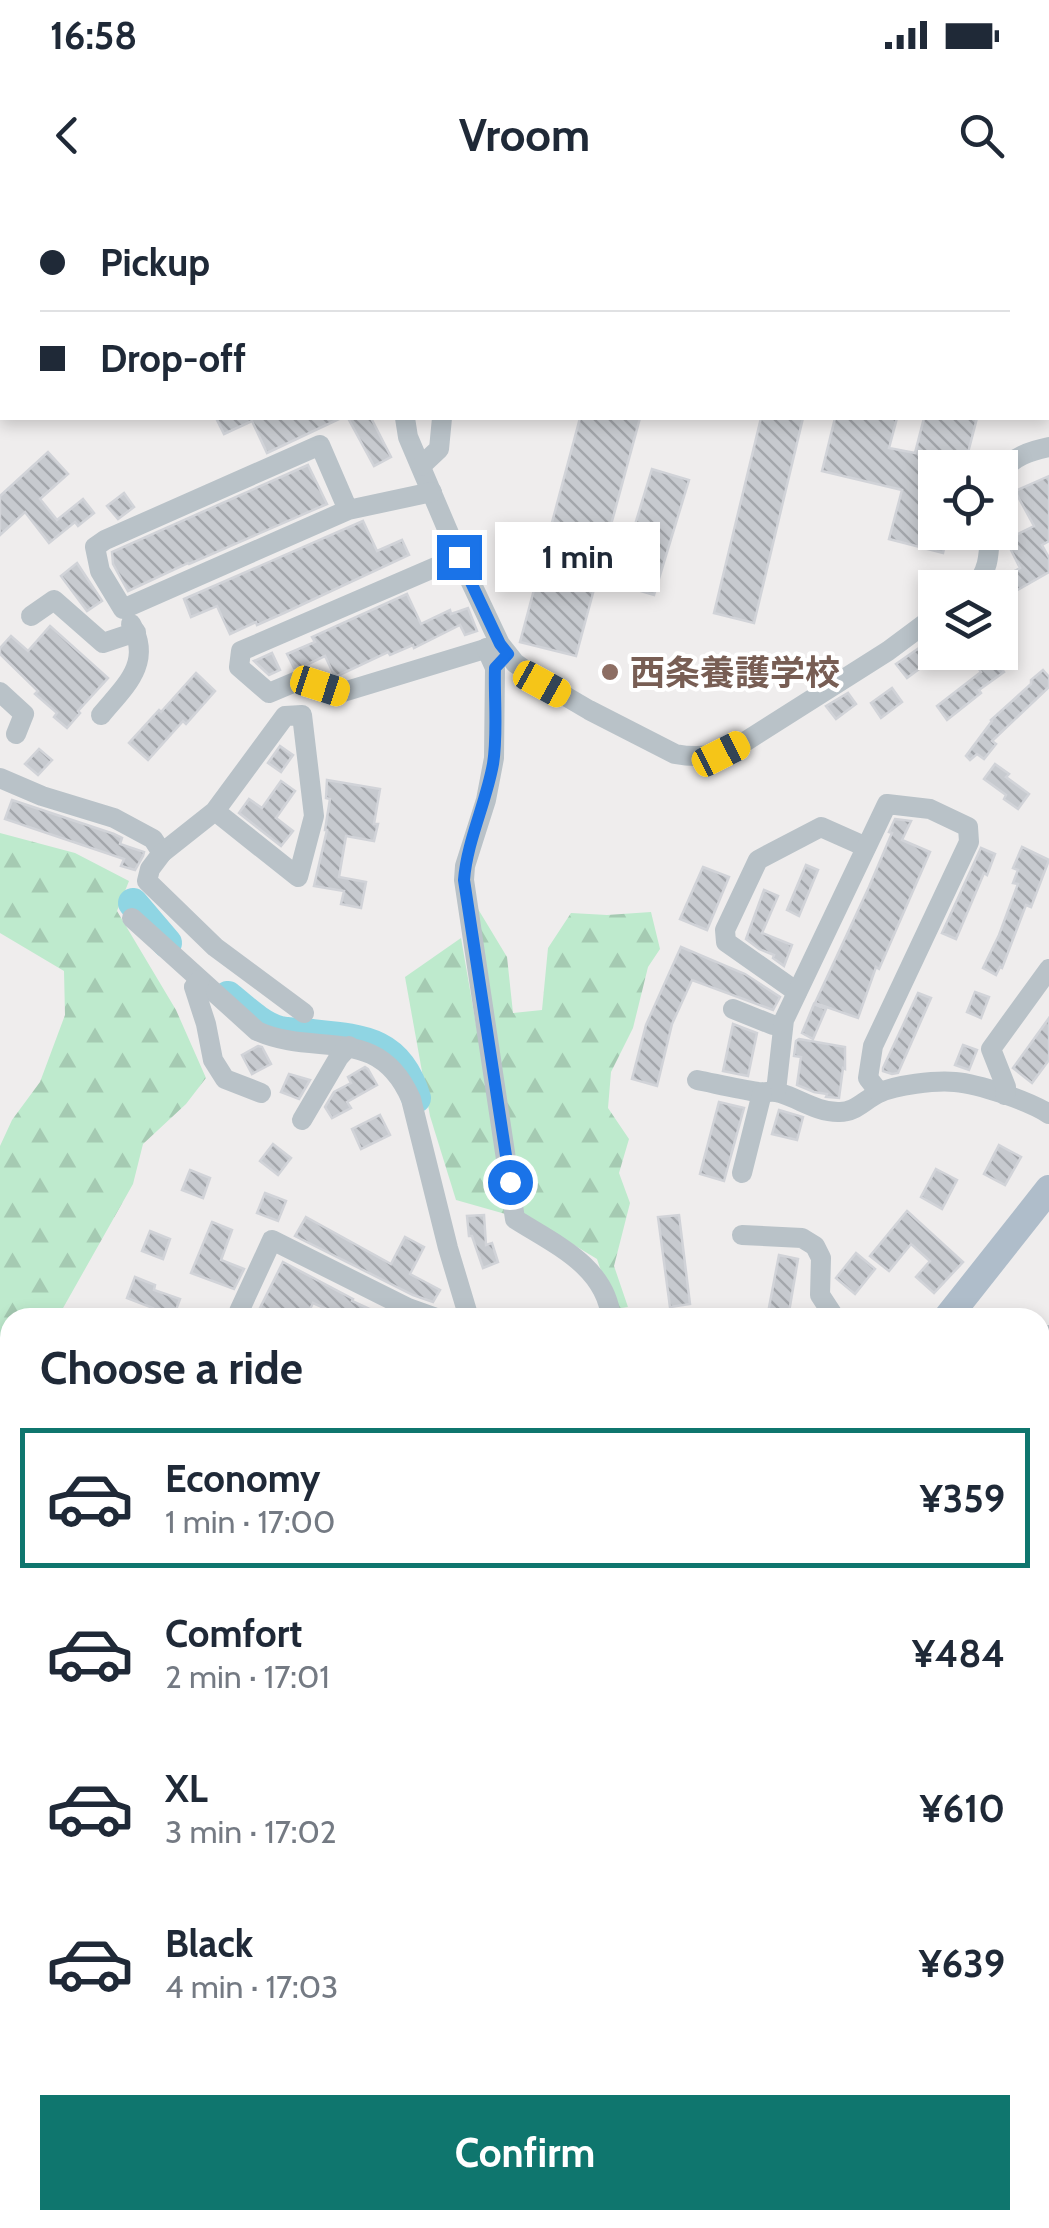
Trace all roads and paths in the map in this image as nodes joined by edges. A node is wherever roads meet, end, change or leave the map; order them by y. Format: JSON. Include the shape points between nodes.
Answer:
{"nodes":[{"id":1,"x":406,"y":420,"type":"edge"},
{"id":2,"x":442,"y":420,"type":"edge"},
{"id":3,"x":1049,"y":447,"type":"edge"},
{"id":4,"x":1018,"y":457,"type":"edge"},
{"id":5,"x":421,"y":466,"type":"junction"},
{"id":6,"x":432,"y":492,"type":"junction"},
{"id":7,"x":348,"y":510,"type":"junction"},
{"id":8,"x":459,"y":557,"type":"junction"},
{"id":9,"x":123,"y":609,"type":"junction"},
{"id":10,"x":31,"y":616,"type":"dead end"},
{"id":11,"x":918,"y":629,"type":"edge"},
{"id":12,"x":136,"y":632,"type":"junction"},
{"id":13,"x":497,"y":654,"type":"junction"},
{"id":14,"x":0,"y":692,"type":"edge"},
{"id":15,"x":101,"y":715,"type":"dead end"},
{"id":16,"x":16,"y":734,"type":"dead end"},
{"id":17,"x":0,"y":778,"type":"edge"},
{"id":18,"x":215,"y":811,"type":"junction"},
{"id":19,"x":866,"y":847,"type":"junction"},
{"id":20,"x":162,"y":853,"type":"junction"},
{"id":21,"x":132,"y":918,"type":"dead end"},
{"id":22,"x":1049,"y":969,"type":"edge"},
{"id":23,"x":200,"y":980,"type":"junction"},
{"id":24,"x":797,"y":992,"type":"junction"},
{"id":25,"x":733,"y":1009,"type":"dead end"},
{"id":26,"x":304,"y":1013,"type":"dead end"},
{"id":27,"x":783,"y":1025,"type":"junction"},
{"id":28,"x":349,"y":1046,"type":"junction"},
{"id":29,"x":698,"y":1080,"type":"dead end"},
{"id":30,"x":261,"y":1092,"type":"dead end"},
{"id":31,"x":769,"y":1092,"type":"junction"},
{"id":32,"x":879,"y":1092,"type":"junction"},
{"id":33,"x":1004,"y":1095,"type":"junction"},
{"id":34,"x":1046,"y":1106,"type":"edge"},
{"id":35,"x":302,"y":1120,"type":"dead end"},
{"id":36,"x":742,"y":1173,"type":"dead end"},
{"id":37,"x":1049,"y":1189,"type":"edge"},
{"id":38,"x":742,"y":1235,"type":"dead end"},
{"id":39,"x":241,"y":1308,"type":"edge"},
{"id":40,"x":397,"y":1308,"type":"edge"},
{"id":41,"x":460,"y":1308,"type":"edge"},
{"id":42,"x":610,"y":1308,"type":"edge"},
{"id":43,"x":828,"y":1308,"type":"edge"},
{"id":44,"x":955,"y":1308,"type":"edge"}],
"edges":[{"from":1,"to":5,"type":"street"},
{"from":2,"to":5,"type":"street","via":[[439,449]]},
{"from":3,"to":4,"type":"street"},
{"from":5,"to":6,"type":"street"},
{"from":6,"to":7,"type":"street"},
{"from":6,"to":8,"type":"street"},
{"from":7,"to":9,"type":"street"},
{"from":7,"to":9,"type":"street","via":[[320,445],[96,547],[100,572]]},
{"from":8,"to":13,"type":"street"},
{"from":8,"to":13,"type":"street","via":[[241,651],[240,667],[270,693],[300,680],[340,693]]},
{"from":9,"to":12,"type":"street"},
{"from":10,"to":12,"type":"street","via":[[54,600],[103,644]]},
{"from":11,"to":13,"type":"street","via":[[743,743],[705,757],[675,754]]},
{"from":12,"to":15,"type":"street","via":[[140,653],[133,677]]},
{"from":13,"to":42,"type":"street","via":[[494,758],[464,880],[516,1219],[586,1264]]},
{"from":14,"to":16,"type":"street","via":[[24,714]]},
{"from":17,"to":20,"type":"street","via":[[114,818],[153,839]]},
{"from":18,"to":18,"type":"street","via":[[285,716],[302,715],[314,816],[298,877]]},
{"from":18,"to":20,"type":"street"},
{"from":19,"to":24,"type":"street"},
{"from":19,"to":24,"type":"street","via":[[821,827],[758,860],[724,930],[726,942]]},
{"from":19,"to":32,"type":"street","via":[[886,804],[930,809],[968,827],[969,842],[873,1046],[868,1078]]},
{"from":20,"to":26,"type":"street","via":[[147,881],[215,946]]},
{"from":21,"to":23,"type":"street"},
{"from":22,"to":33,"type":"street","via":[[991,1050]]},
{"from":23,"to":28,"type":"street","via":[[272,1038]]},
{"from":23,"to":30,"type":"street","via":[[194,987],[213,1060],[224,1079]]},
{"from":24,"to":27,"type":"street"},
{"from":25,"to":27,"type":"street"},
{"from":27,"to":31,"type":"street"},
{"from":28,"to":35,"type":"street"},
{"from":28,"to":41,"type":"street","via":[[386,1063],[412,1099]]},
{"from":29,"to":31,"type":"street"},
{"from":31,"to":32,"type":"street","via":[[842,1113]]},
{"from":31,"to":36,"type":"street"},
{"from":32,"to":33,"type":"street","via":[[942,1081]]},
{"from":33,"to":34,"type":"street"},
{"from":37,"to":44,"type":"main road"},
{"from":38,"to":43,"type":"street","via":[[802,1238],[815,1246],[822,1258],[820,1295]]},
{"from":39,"to":40,"type":"street","via":[[272,1240]]}]}
